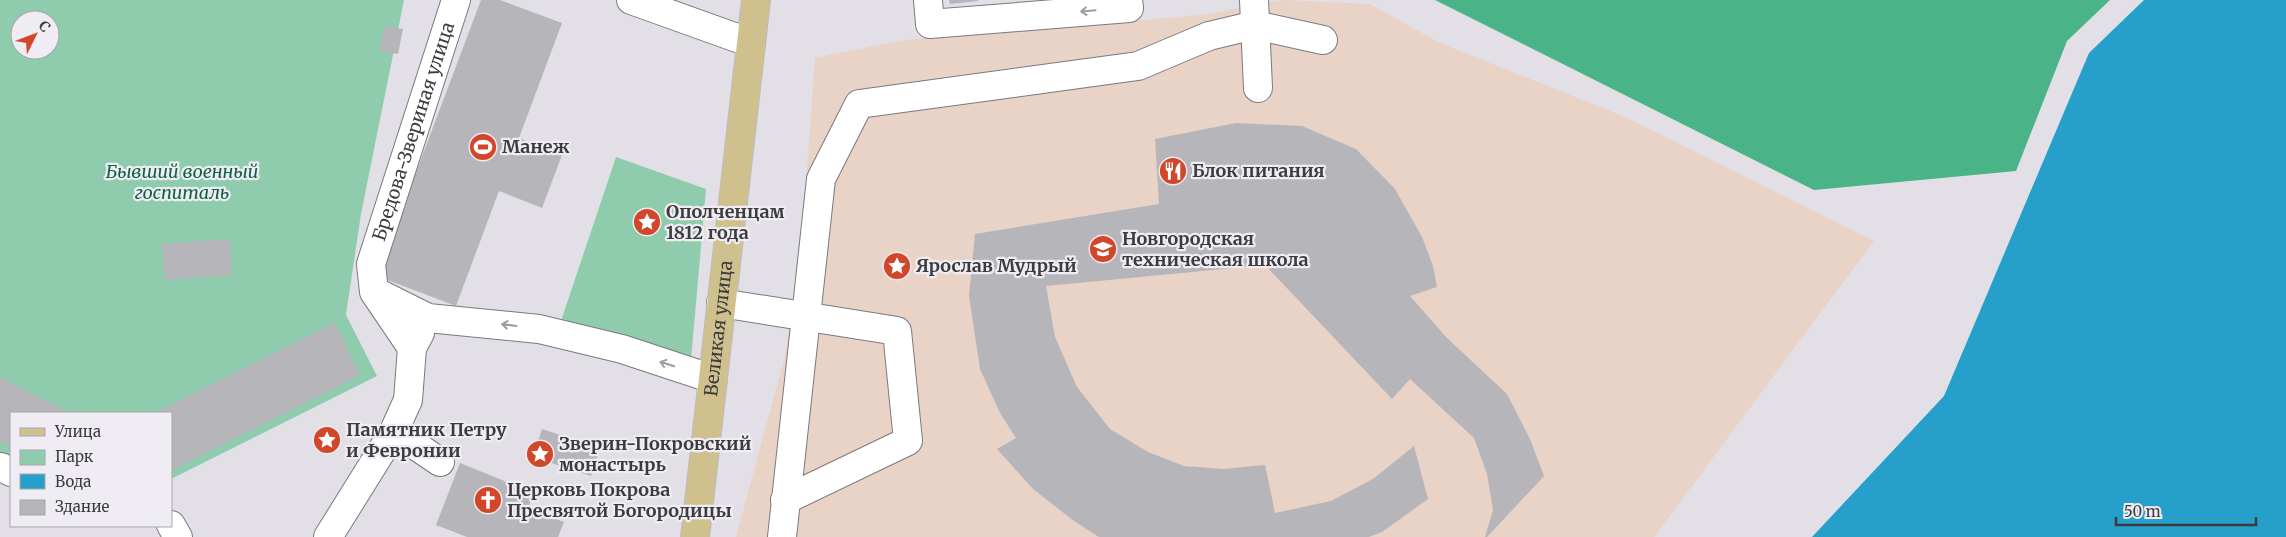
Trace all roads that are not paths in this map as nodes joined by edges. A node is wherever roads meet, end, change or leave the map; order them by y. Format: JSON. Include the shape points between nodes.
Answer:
{"nodes":[{"id":1,"x":456,"y":0,"type":"edge"},
{"id":2,"x":631,"y":0,"type":"edge"},
{"id":3,"x":756,"y":0,"type":"edge"},
{"id":4,"x":928,"y":0,"type":"edge"},
{"id":5,"x":1128,"y":0,"type":"edge"},
{"id":6,"x":1254,"y":12,"type":"edge"},
{"id":7,"x":1323,"y":40,"type":"dead end"},
{"id":8,"x":751,"y":43,"type":"junction"},
{"id":9,"x":1258,"y":88,"type":"dead end"},
{"id":10,"x":374,"y":292,"type":"junction"},
{"id":11,"x":721,"y":303,"type":"junction"},
{"id":12,"x":807,"y":317,"type":"junction"},
{"id":13,"x":428,"y":318,"type":"junction"},
{"id":14,"x":412,"y":348,"type":"junction"},
{"id":15,"x":713,"y":379,"type":"junction"},
{"id":16,"x":394,"y":431,"type":"junction"},
{"id":17,"x":440,"y":462,"type":"dead end"},
{"id":18,"x":785,"y":500,"type":"junction"},
{"id":19,"x":328,"y":537,"type":"edge"},
{"id":20,"x":695,"y":537,"type":"edge"},
{"id":21,"x":782,"y":537,"type":"edge"}],
"edges":[{"from":1,"to":10,"type":"street","name":"Бредова-Звериная улица","via":[[370,264]]},
{"from":2,"to":8,"type":"street"},
{"from":3,"to":8,"type":"main road","name":"Великая улица"},
{"from":5,"to":4,"type":"street","one_way":true,"via":[[1129,8],[930,24]]},
{"from":6,"to":7,"type":"street"},
{"from":6,"to":9,"type":"street"},
{"from":6,"to":12,"type":"street","via":[[1209,36],[1138,66],[859,104],[821,179]]},
{"from":8,"to":11,"type":"main road","name":"Великая улица"},
{"from":10,"to":13,"type":"street"},
{"from":10,"to":14,"type":"street"},
{"from":11,"to":12,"type":"street"},
{"from":11,"to":15,"type":"main road","name":"Великая улица"},
{"from":12,"to":18,"type":"street"},
{"from":12,"to":18,"type":"street","via":[[897,331],[908,441]]},
{"from":13,"to":14,"type":"street"},
{"from":15,"to":13,"type":"street","one_way":true,"via":[[622,349],[539,329]]},
{"from":14,"to":16,"type":"street","via":[[408,400]]},
{"from":15,"to":20,"type":"main road","name":"Великая улица"},
{"from":16,"to":17,"type":"street"},
{"from":16,"to":19,"type":"street"},
{"from":18,"to":21,"type":"street"}]}
